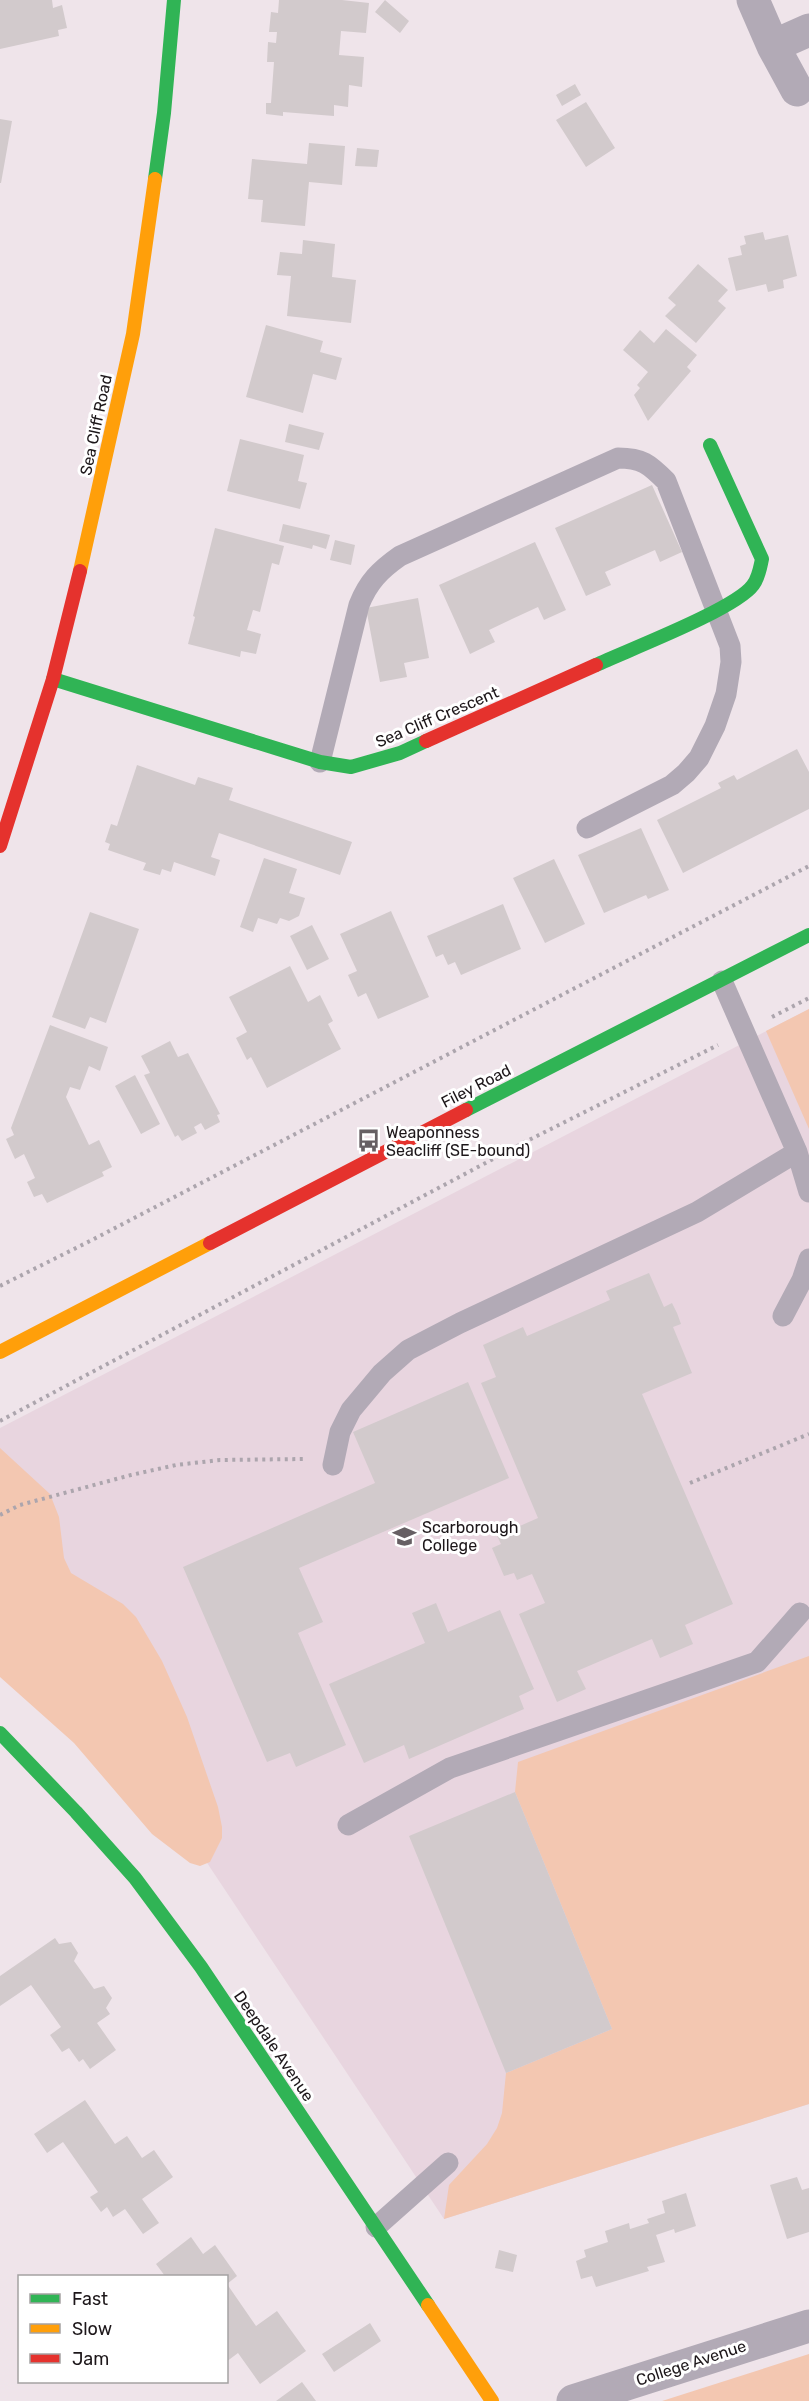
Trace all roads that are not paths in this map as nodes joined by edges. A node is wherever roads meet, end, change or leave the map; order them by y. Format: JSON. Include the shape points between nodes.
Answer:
{"nodes":[{"id":1,"x":174,"y":0,"type":"edge"},
{"id":2,"x":753,"y":0,"type":"edge"},
{"id":3,"x":809,"y":30,"type":"edge"},
{"id":4,"x":773,"y":46,"type":"junction"},
{"id":5,"x":797,"y":90,"type":"dead end"},
{"id":6,"x":710,"y":445,"type":"dead end"},
{"id":7,"x":717,"y":610,"type":"junction"},
{"id":8,"x":53,"y":679,"type":"junction"},
{"id":9,"x":320,"y":762,"type":"junction"},
{"id":10,"x":587,"y":828,"type":"dead end"},
{"id":11,"x":0,"y":846,"type":"edge"},
{"id":12,"x":809,"y":935,"type":"edge"},
{"id":13,"x":722,"y":981,"type":"junction"},
{"id":14,"x":797,"y":1152,"type":"junction"},
{"id":15,"x":809,"y":1192,"type":"edge"},
{"id":16,"x":809,"y":1259,"type":"edge"},
{"id":17,"x":783,"y":1316,"type":"dead end"},
{"id":18,"x":0,"y":1352,"type":"edge"},
{"id":19,"x":333,"y":1465,"type":"road end"},
{"id":20,"x":800,"y":1613,"type":"dead end"},
{"id":21,"x":0,"y":1732,"type":"edge"},
{"id":22,"x":348,"y":1825,"type":"dead end"},
{"id":23,"x":448,"y":2163,"type":"dead end"},
{"id":24,"x":376,"y":2227,"type":"junction"},
{"id":25,"x":809,"y":2326,"type":"edge"},
{"id":26,"x":492,"y":2401,"type":"edge"},
{"id":27,"x":573,"y":2401,"type":"edge"}],
"edges":[{"from":1,"to":8,"type":"main road","name":"Sea Cliff Road","via":[[164,113],[133,333]]},
{"from":2,"to":4,"type":"street"},
{"from":3,"to":4,"type":"street"},
{"from":4,"to":5,"type":"street"},
{"from":6,"to":7,"type":"main road","name":"Sea Cliff Crescent","via":[[762,559],[761,575],[750,591]]},
{"from":7,"to":9,"type":"main road","name":"Sea Cliff Crescent","via":[[400,753],[351,767]]},
{"from":7,"to":9,"type":"lane","via":[[666,481],[637,458],[618,458],[400,556],[380,570],[365,588],[358,605]]},
{"from":7,"to":10,"type":"lane","via":[[730,646],[730,678],[715,726],[699,758],[672,785]]},
{"from":8,"to":9,"type":"main road","name":"Sea Cliff Crescent"},
{"from":8,"to":11,"type":"main road","name":"Sea Cliff Road"},
{"from":12,"to":13,"type":"main road","name":"Filey Road"},
{"from":13,"to":14,"type":"lane"},
{"from":13,"to":18,"type":"main road","name":"Filey Road"},
{"from":14,"to":15,"type":"lane"},
{"from":14,"to":19,"type":"lane","via":[[697,1212],[408,1350],[382,1373],[351,1410],[340,1432]]},
{"from":16,"to":17,"type":"lane"},
{"from":20,"to":22,"type":"lane","via":[[757,1662],[450,1768]]},
{"from":21,"to":24,"type":"main road","name":"Deepdale Avenue","via":[[135,1878],[201,1967]]},
{"from":23,"to":24,"type":"lane"},
{"from":24,"to":26,"type":"main road","name":"Deepdale Avenue"},
{"from":25,"to":27,"type":"street","name":"College Avenue"}]}
